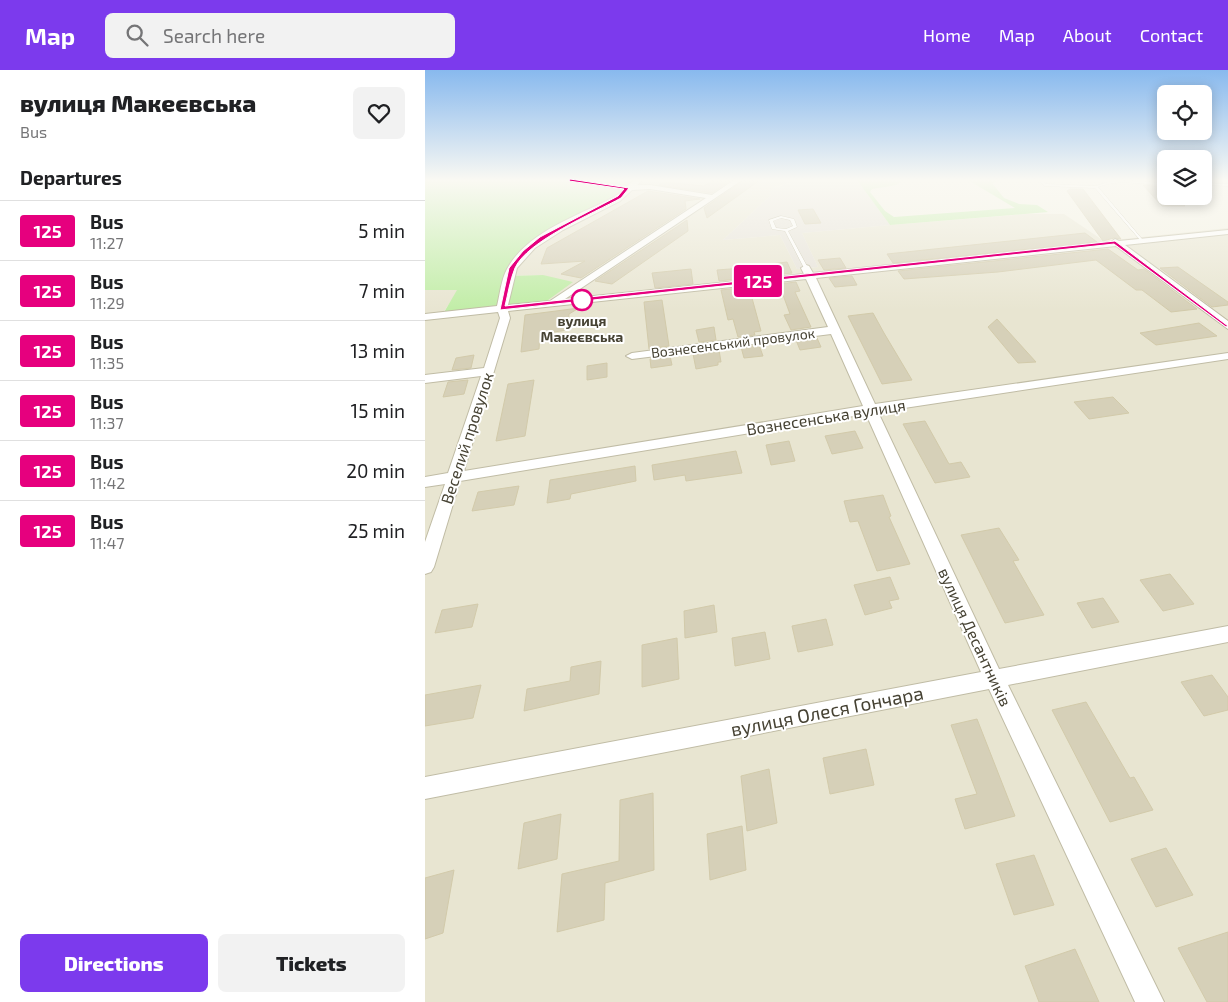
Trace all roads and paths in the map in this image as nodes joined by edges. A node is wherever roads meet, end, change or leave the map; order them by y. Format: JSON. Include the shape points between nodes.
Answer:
{"nodes":[{"id":1,"x":569,"y":223,"type":"edge"},
{"id":2,"x":673,"y":223,"type":"edge"},
{"id":3,"x":772,"y":223,"type":"edge"},
{"id":4,"x":794,"y":223,"type":"edge"},
{"id":5,"x":1127,"y":223,"type":"edge"},
{"id":6,"x":786,"y":230,"type":"junction"},
{"id":7,"x":1228,"y":232,"type":"edge"},
{"id":8,"x":1141,"y":240,"type":"junction"},
{"id":9,"x":1115,"y":242,"type":"junction"},
{"id":10,"x":807,"y":272,"type":"junction"},
{"id":11,"x":553,"y":303,"type":"junction"},
{"id":12,"x":502,"y":308,"type":"junction"},
{"id":13,"x":425,"y":317,"type":"edge"},
{"id":14,"x":1228,"y":326,"type":"edge"},
{"id":15,"x":833,"y":330,"type":"junction"},
{"id":16,"x":632,"y":356,"type":"dead end"},
{"id":17,"x":1228,"y":356,"type":"edge"},
{"id":18,"x":489,"y":371,"type":"junction"},
{"id":19,"x":425,"y":379,"type":"edge"},
{"id":20,"x":870,"y":409,"type":"junction"},
{"id":21,"x":455,"y":477,"type":"junction"},
{"id":22,"x":425,"y":482,"type":"edge"},
{"id":23,"x":425,"y":567,"type":"edge"},
{"id":24,"x":1228,"y":634,"type":"edge"},
{"id":25,"x":994,"y":679,"type":"junction"},
{"id":26,"x":425,"y":788,"type":"edge"},
{"id":27,"x":1150,"y":1002,"type":"edge"}],
"edges":[{"from":1,"to":12,"type":"street","name":"Веселий провулок","via":[[541,238],[512,268]]},
{"from":2,"to":11,"type":"street"},
{"from":3,"to":6,"type":"lane","via":[[774,229]]},
{"from":4,"to":6,"type":"lane","via":[[795,227]]},
{"from":5,"to":8,"type":"lane"},
{"from":6,"to":10,"type":"lane"},
{"from":7,"to":8,"type":"street"},
{"from":8,"to":9,"type":"street"},
{"from":9,"to":10,"type":"street"},
{"from":9,"to":14,"type":"street"},
{"from":10,"to":11,"type":"street"},
{"from":10,"to":15,"type":"street","name":"вулиця Десантників"},
{"from":11,"to":12,"type":"street"},
{"from":12,"to":13,"type":"street"},
{"from":12,"to":18,"type":"street","name":"Веселий провулок","via":[[505,318]]},
{"from":15,"to":16,"type":"street","name":"Вознесенський провулок"},
{"from":15,"to":20,"type":"street","name":"вулиця Десантників"},
{"from":17,"to":20,"type":"street","name":"Вознесенська вулиця"},
{"from":18,"to":19,"type":"street"},
{"from":18,"to":21,"type":"street","name":"Веселий провулок"},
{"from":20,"to":21,"type":"street","name":"Вознесенська вулиця"},
{"from":20,"to":25,"type":"street","name":"вулиця Десантників"},
{"from":21,"to":22,"type":"street","name":"Вознесенська вулиця"},
{"from":21,"to":23,"type":"street","name":"Веселий провулок"},
{"from":24,"to":25,"type":"street","name":"вулиця Олеся Гончара"},
{"from":25,"to":26,"type":"street","name":"вулиця Олеся Гончара"},
{"from":25,"to":27,"type":"street","name":"вулиця Десантників"}]}
